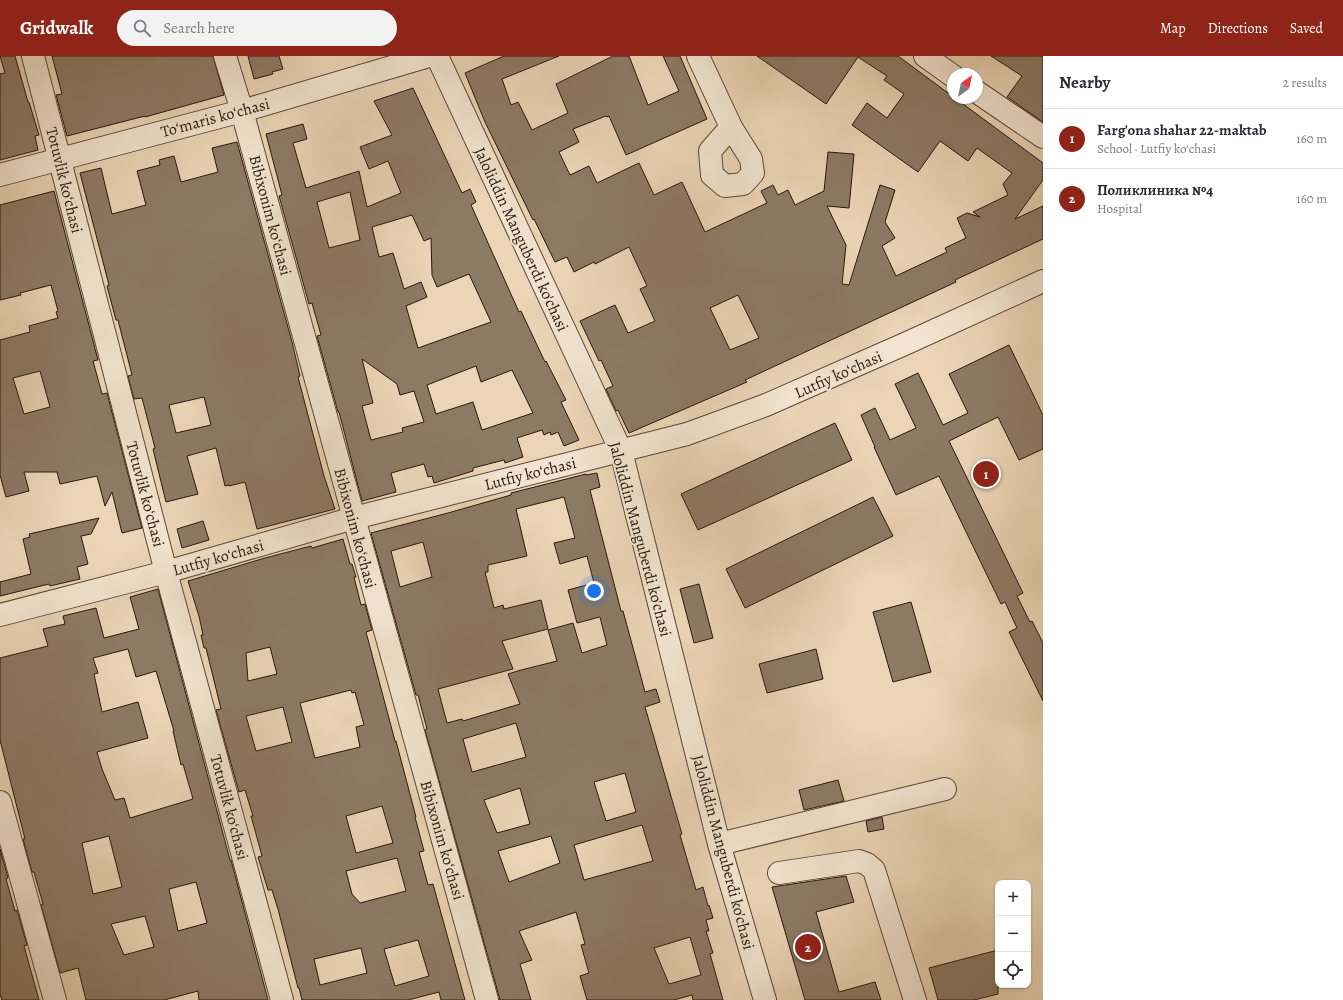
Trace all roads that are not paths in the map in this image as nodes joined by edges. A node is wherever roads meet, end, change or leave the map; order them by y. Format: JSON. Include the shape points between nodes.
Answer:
{"nodes":[{"id":1,"x":33,"y":56,"type":"edge"},
{"id":2,"x":224,"y":56,"type":"edge"},
{"id":3,"x":429,"y":56,"type":"edge"},
{"id":4,"x":437,"y":56,"type":"edge"},
{"id":5,"x":698,"y":56,"type":"edge"},
{"id":6,"x":925,"y":56,"type":"edge"},
{"id":7,"x":947,"y":72,"type":"edge"},
{"id":8,"x":983,"y":96,"type":"edge"},
{"id":9,"x":242,"y":110,"type":"junction"},
{"id":10,"x":731,"y":127,"type":"dead end"},
{"id":11,"x":1043,"y":137,"type":"edge"},
{"id":12,"x":59,"y":159,"type":"junction"},
{"id":13,"x":0,"y":174,"type":"edge"},
{"id":14,"x":1043,"y":281,"type":"edge"},
{"id":15,"x":621,"y":451,"type":"junction"},
{"id":16,"x":354,"y":518,"type":"junction"},
{"id":17,"x":166,"y":572,"type":"junction"},
{"id":18,"x":0,"y":615,"type":"edge"},
{"id":19,"x":945,"y":788,"type":"dead end"},
{"id":20,"x":0,"y":802,"type":"edge"},
{"id":21,"x":719,"y":844,"type":"junction"},
{"id":22,"x":779,"y":873,"type":"dead end"},
{"id":23,"x":55,"y":1000,"type":"edge"},
{"id":24,"x":282,"y":1000,"type":"edge"},
{"id":25,"x":487,"y":1000,"type":"edge"},
{"id":26,"x":766,"y":1000,"type":"edge"},
{"id":27,"x":915,"y":1000,"type":"edge"}],
"edges":[{"from":1,"to":12,"type":"street","name":"Totuvlik koʻchasi"},
{"from":2,"to":9,"type":"street","name":"Bibixonim koʻchasi"},
{"from":3,"to":9,"type":"street","name":"Toʻmaris koʻchasi"},
{"from":4,"to":15,"type":"street","name":"Jaloliddin Manguberdi ko'chasi"},
{"from":5,"to":10,"type":"street"},
{"from":6,"to":7,"type":"street"},
{"from":8,"to":11,"type":"street"},
{"from":9,"to":12,"type":"street","name":"Toʻmaris koʻchasi"},
{"from":9,"to":16,"type":"street","name":"Bibixonim koʻchasi"},
{"from":12,"to":13,"type":"street","name":"Toʻmaris koʻchasi"},
{"from":12,"to":17,"type":"street","name":"Totuvlik koʻchasi"},
{"from":14,"to":15,"type":"street","name":"Lutfiy koʻchasi","via":[[766,405],[687,434]]},
{"from":15,"to":16,"type":"street","name":"Lutfiy koʻchasi"},
{"from":15,"to":21,"type":"street","name":"Jaloliddin Manguberdi ko'chasi"},
{"from":16,"to":17,"type":"street","name":"Lutfiy koʻchasi"},
{"from":16,"to":25,"type":"street","name":"Bibixonim koʻchasi"},
{"from":17,"to":18,"type":"street","name":"Lutfiy koʻchasi"},
{"from":17,"to":24,"type":"street","name":"Totuvlik koʻchasi"},
{"from":19,"to":21,"type":"street"},
{"from":20,"to":23,"type":"street"},
{"from":21,"to":26,"type":"street","name":"Jaloliddin Manguberdi ko'chasi"},
{"from":22,"to":27,"type":"street","via":[[859,861],[874,870]]}]}
